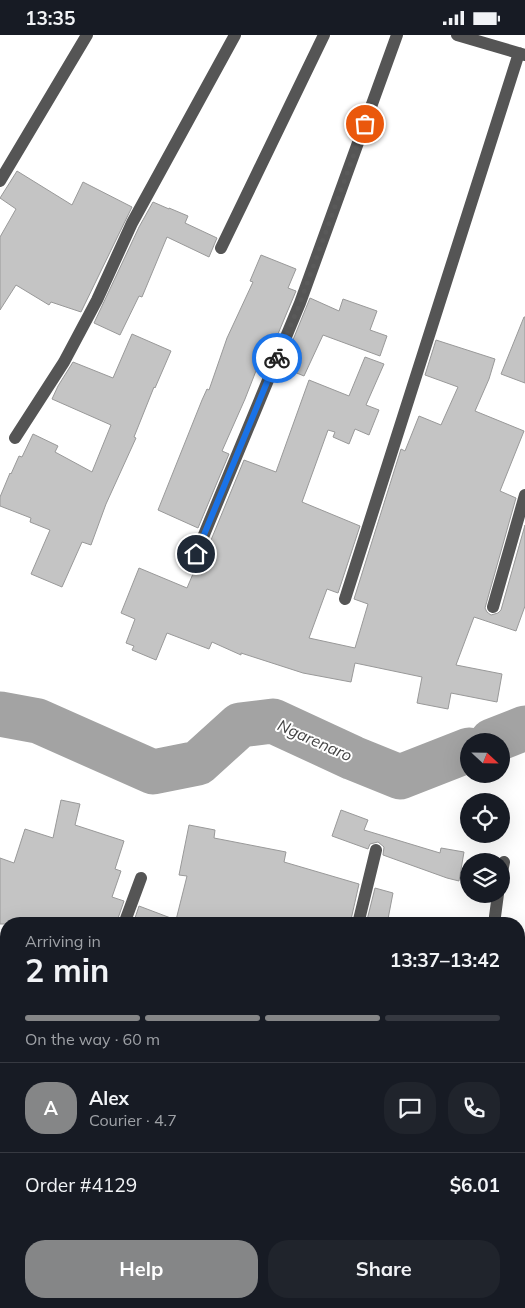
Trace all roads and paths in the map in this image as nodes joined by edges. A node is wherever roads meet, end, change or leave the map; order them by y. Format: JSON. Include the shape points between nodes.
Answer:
{"nodes":[{"id":1,"x":87,"y":35,"type":"edge"},
{"id":2,"x":235,"y":35,"type":"edge"},
{"id":3,"x":324,"y":35,"type":"edge"},
{"id":4,"x":397,"y":35,"type":"edge"},
{"id":5,"x":457,"y":35,"type":"edge"},
{"id":6,"x":522,"y":54,"type":"edge"},
{"id":7,"x":0,"y":181,"type":"edge"},
{"id":8,"x":221,"y":248,"type":"dead end"},
{"id":9,"x":16,"y":438,"type":"dead end"},
{"id":10,"x":525,"y":495,"type":"edge"},
{"id":11,"x":196,"y":554,"type":"dead end"},
{"id":12,"x":345,"y":599,"type":"dead end"},
{"id":13,"x":493,"y":607,"type":"dead end"},
{"id":14,"x":376,"y":850,"type":"dead end"},
{"id":15,"x":141,"y":878,"type":"dead end"},
{"id":16,"x":497,"y":903,"type":"edge"},
{"id":17,"x":127,"y":917,"type":"edge"},
{"id":18,"x":360,"y":917,"type":"edge"},
{"id":19,"x":495,"y":917,"type":"edge"}],
"edges":[{"from":1,"to":7,"type":"street"},
{"from":2,"to":9,"type":"street","via":[[132,223],[98,300]]},
{"from":3,"to":8,"type":"street"},
{"from":4,"to":11,"type":"street","via":[[300,303]]},
{"from":5,"to":6,"type":"street"},
{"from":6,"to":12,"type":"street"},
{"from":10,"to":13,"type":"street"},
{"from":14,"to":18,"type":"street"},
{"from":15,"to":17,"type":"street"},
{"from":16,"to":19,"type":"street"}]}
